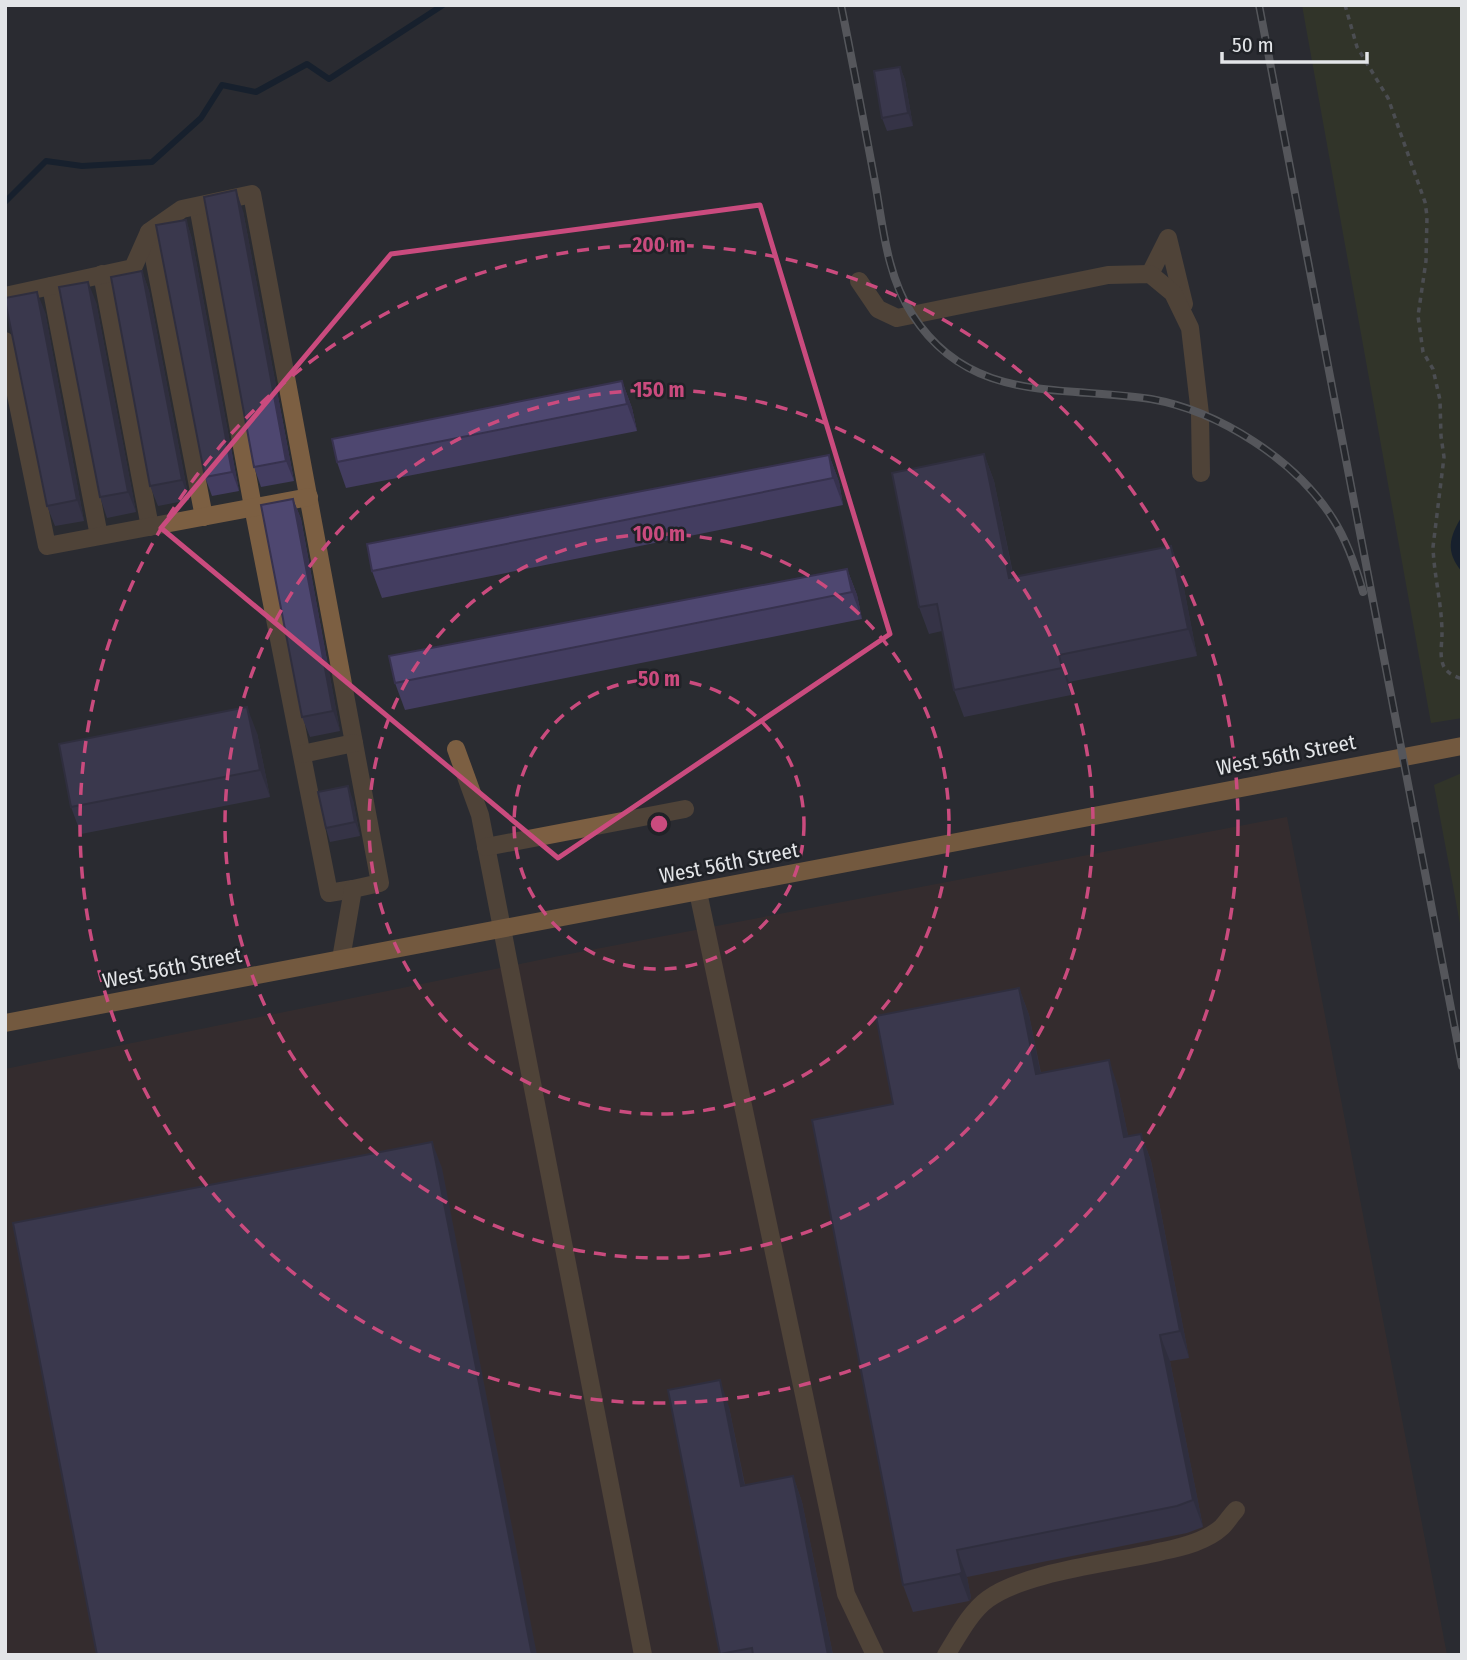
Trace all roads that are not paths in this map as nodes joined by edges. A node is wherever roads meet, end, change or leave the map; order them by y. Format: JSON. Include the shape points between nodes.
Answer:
{"nodes":[{"id":1,"x":198,"y":206,"type":"junction"},
{"id":2,"x":149,"y":232,"type":"junction"},
{"id":3,"x":102,"y":274,"type":"junction"},
{"id":4,"x":1150,"y":274,"type":"junction"},
{"id":5,"x":859,"y":281,"type":"dead end"},
{"id":6,"x":51,"y":286,"type":"junction"},
{"id":7,"x":5,"y":296,"type":"edge"},
{"id":8,"x":1190,"y":328,"type":"junction"},
{"id":9,"x":5,"y":341,"type":"edge"},
{"id":10,"x":1200,"y":473,"type":"dead end"},
{"id":11,"x":309,"y":497,"type":"junction"},
{"id":12,"x":253,"y":508,"type":"junction"},
{"id":13,"x":204,"y":517,"type":"junction"},
{"id":14,"x":150,"y":527,"type":"junction"},
{"id":15,"x":99,"y":536,"type":"junction"},
{"id":16,"x":354,"y":743,"type":"junction"},
{"id":17,"x":1462,"y":746,"type":"edge"},
{"id":18,"x":456,"y":749,"type":"dead end"},
{"id":19,"x":302,"y":754,"type":"junction"},
{"id":20,"x":685,"y":809,"type":"dead end"},
{"id":21,"x":486,"y":847,"type":"junction"},
{"id":22,"x":353,"y":889,"type":"junction"},
{"id":23,"x":698,"y":892,"type":"junction"},
{"id":24,"x":503,"y":930,"type":"junction"},
{"id":25,"x":341,"y":959,"type":"junction"},
{"id":26,"x":5,"y":1023,"type":"edge"},
{"id":27,"x":1236,"y":1510,"type":"dead end"},
{"id":28,"x":643,"y":1655,"type":"edge"},
{"id":29,"x":875,"y":1655,"type":"edge"},
{"id":30,"x":946,"y":1655,"type":"edge"}],
"edges":[{"from":1,"to":2,"type":"lane","via":[[182,209]]},
{"from":1,"to":11,"type":"lane","via":[[252,194]]},
{"from":1,"to":12,"type":"lane"},
{"from":2,"to":3,"type":"lane","via":[[133,268]]},
{"from":2,"to":13,"type":"lane"},
{"from":3,"to":6,"type":"lane"},
{"from":3,"to":14,"type":"lane"},
{"from":4,"to":5,"type":"lane","via":[[1108,275],[897,318],[878,309]]},
{"from":4,"to":8,"type":"lane","via":[[1173,293]]},
{"from":4,"to":8,"type":"lane","via":[[1168,237]]},
{"from":6,"to":7,"type":"lane"},
{"from":6,"to":15,"type":"lane"},
{"from":8,"to":10,"type":"lane","via":[[1200,414]]},
{"from":9,"to":15,"type":"lane","via":[[47,546]]},
{"from":11,"to":12,"type":"lane"},
{"from":11,"to":16,"type":"lane"},
{"from":12,"to":13,"type":"lane"},
{"from":12,"to":19,"type":"lane"},
{"from":13,"to":14,"type":"lane"},
{"from":14,"to":15,"type":"lane"},
{"from":16,"to":19,"type":"lane"},
{"from":16,"to":22,"type":"lane","via":[[380,883]]},
{"from":17,"to":23,"type":"main road","name":"West 56th Street"},
{"from":18,"to":21,"type":"lane","via":[[480,815]]},
{"from":19,"to":22,"type":"lane","via":[[329,893]]},
{"from":20,"to":21,"type":"lane"},
{"from":21,"to":24,"type":"lane"},
{"from":22,"to":25,"type":"lane"},
{"from":23,"to":24,"type":"main road","name":"West 56th Street"},
{"from":23,"to":29,"type":"lane","via":[[846,1594]]},
{"from":24,"to":25,"type":"main road","name":"West 56th Street"},
{"from":24,"to":28,"type":"lane"},
{"from":25,"to":26,"type":"main road","name":"West 56th Street"},
{"from":27,"to":30,"type":"lane","via":[[1222,1527],[1181,1547],[1006,1587],[985,1600]]}]}
